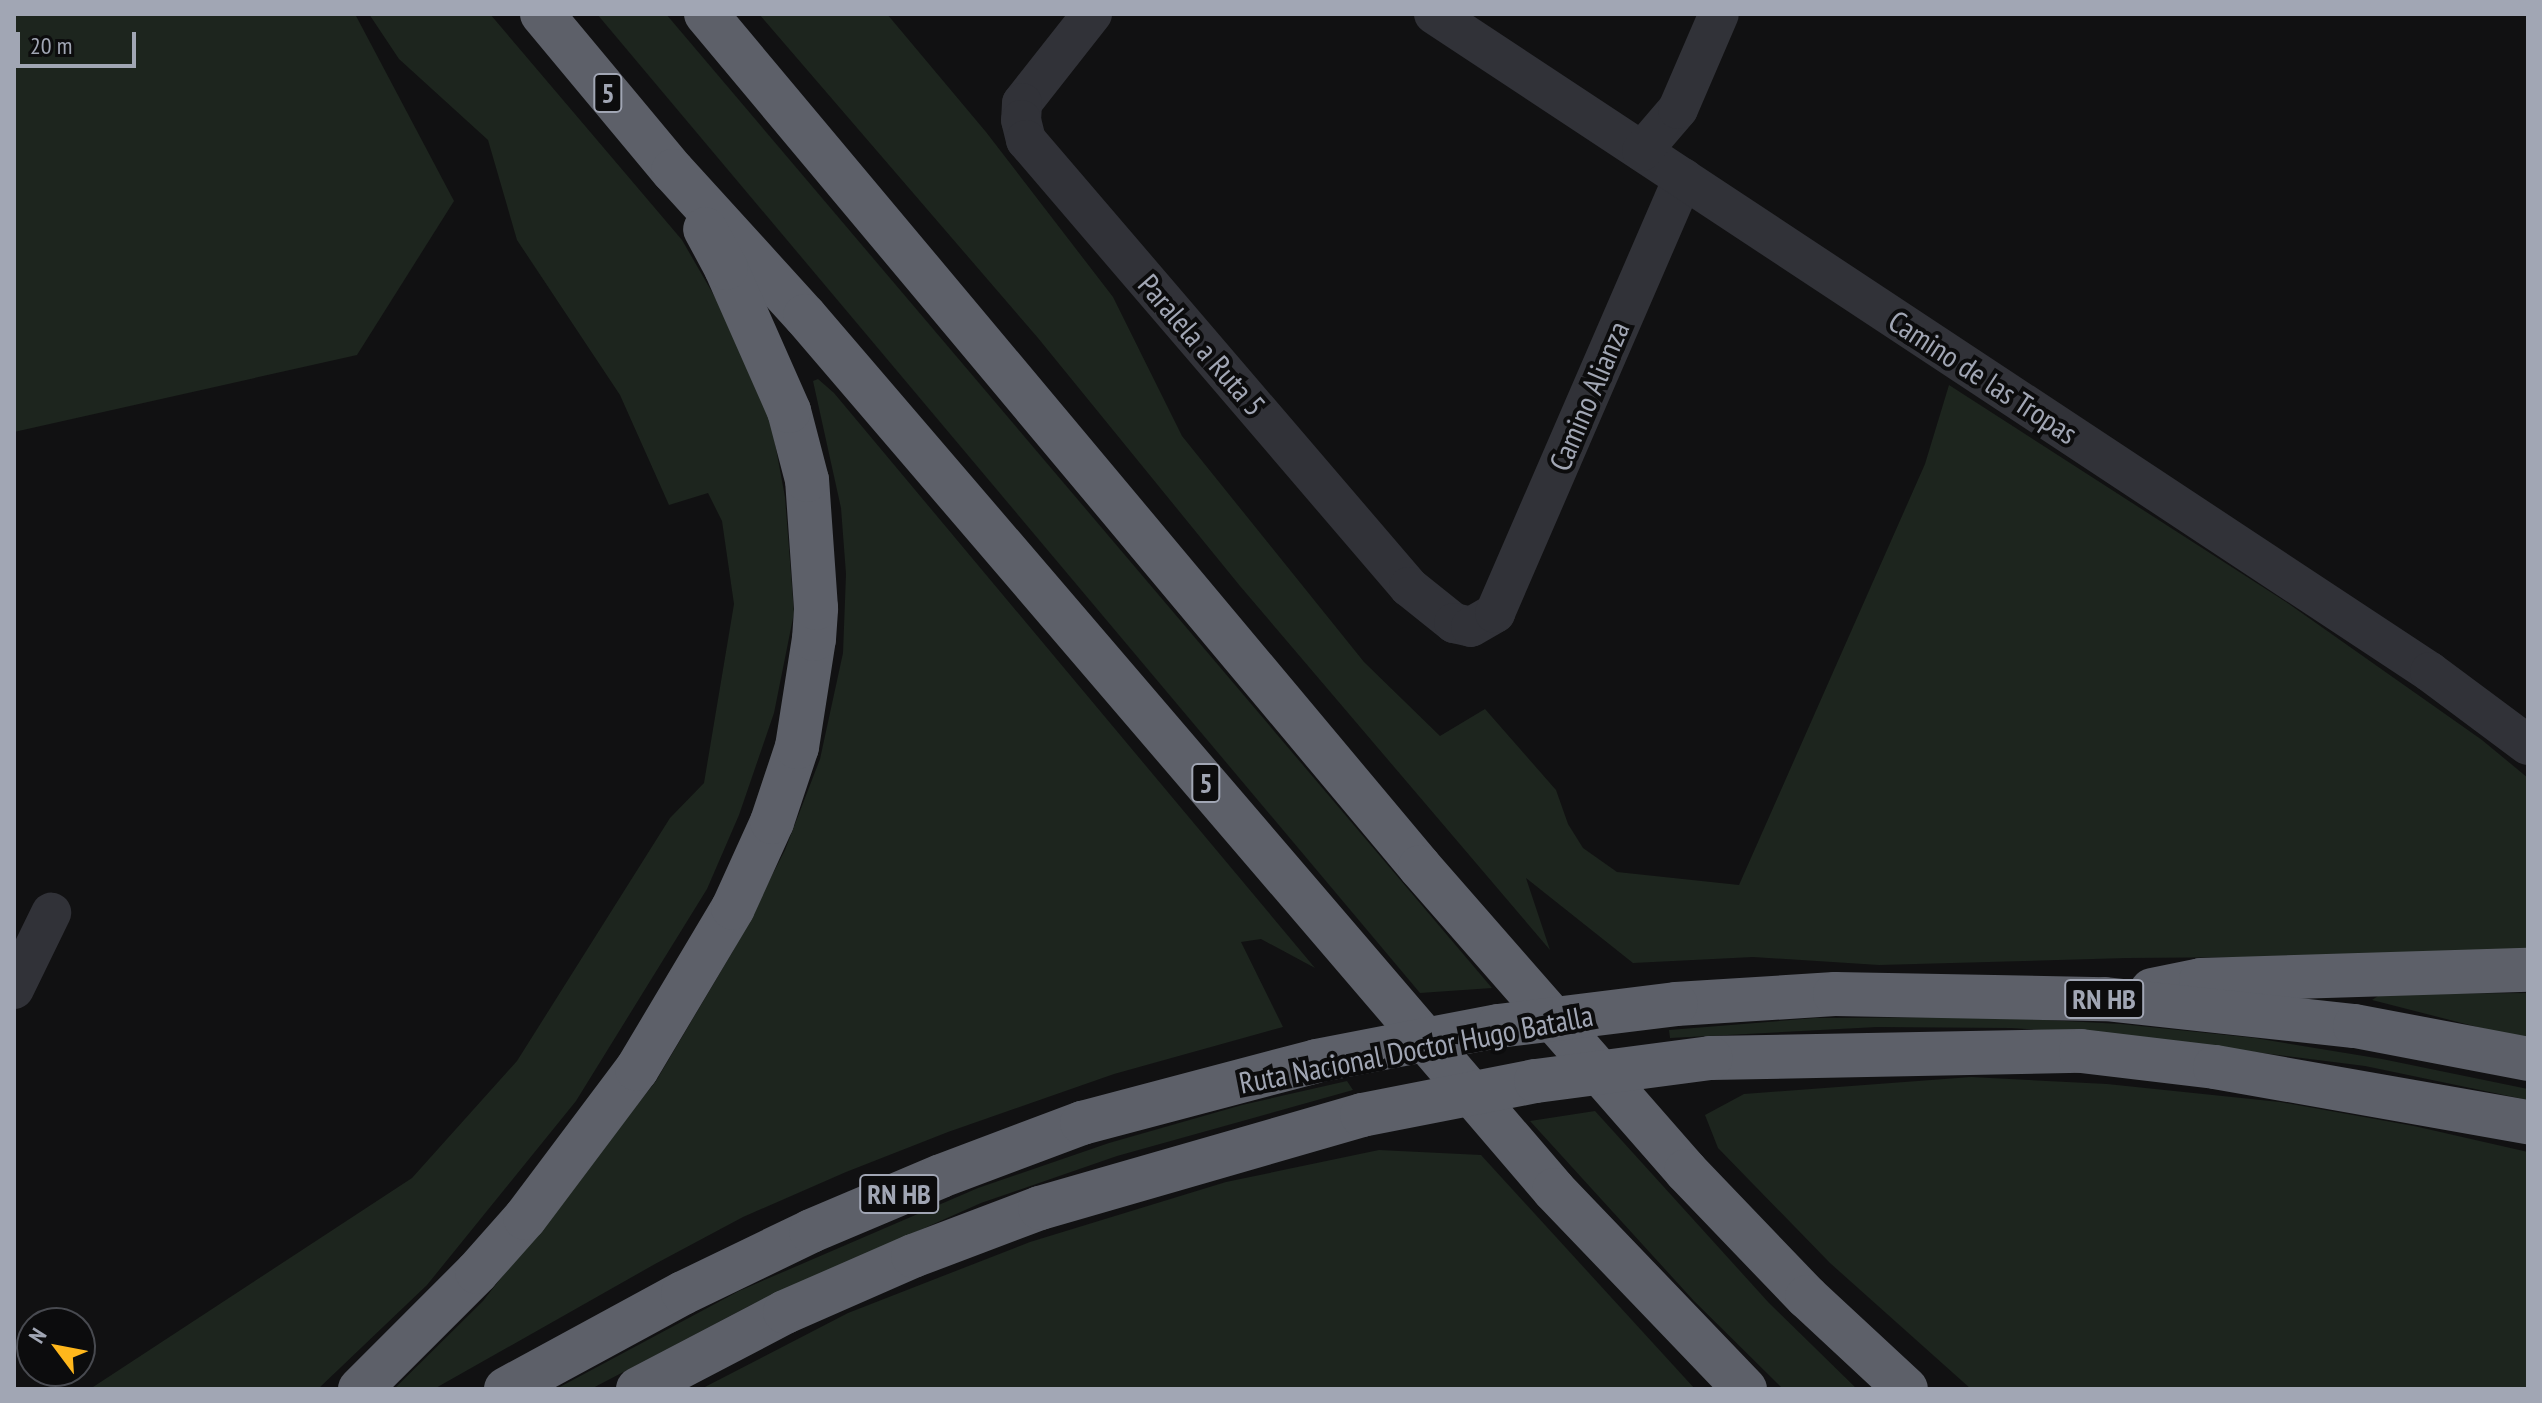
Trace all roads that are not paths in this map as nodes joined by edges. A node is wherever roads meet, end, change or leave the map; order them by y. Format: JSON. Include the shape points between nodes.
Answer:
{"nodes":[{"id":1,"x":542,"y":14,"type":"edge"},
{"id":2,"x":706,"y":14,"type":"edge"},
{"id":3,"x":1092,"y":14,"type":"edge"},
{"id":4,"x":1434,"y":14,"type":"edge"},
{"id":5,"x":1719,"y":14,"type":"edge"},
{"id":6,"x":1642,"y":151,"type":"junction"},
{"id":7,"x":673,"y":171,"type":"junction"},
{"id":8,"x":1683,"y":178,"type":"junction"},
{"id":9,"x":1495,"y":613,"type":"joint"},
{"id":10,"x":2528,"y":745,"type":"edge"},
{"id":11,"x":51,"y":913,"type":"dead end"},
{"id":12,"x":2528,"y":970,"type":"edge"},
{"id":13,"x":14,"y":989,"type":"edge"},
{"id":14,"x":2105,"y":999,"type":"junction"},
{"id":15,"x":2528,"y":1059,"type":"edge"},
{"id":16,"x":2528,"y":1122,"type":"edge"},
{"id":17,"x":360,"y":1389,"type":"edge"},
{"id":18,"x":506,"y":1389,"type":"edge"},
{"id":19,"x":638,"y":1389,"type":"edge"},
{"id":20,"x":1745,"y":1389,"type":"edge"},
{"id":21,"x":1906,"y":1389,"type":"edge"}],
"edges":[{"from":1,"to":7,"type":"highway","number":"5"},
{"from":2,"to":21,"type":"highway","via":[[1420,867],[1686,1171],[1807,1297]]},
{"from":3,"to":9,"type":"street","name":"Paralela a Ruta 5","via":[[1022,103],[1026,140],[1409,587],[1454,623],[1471,627]]},
{"from":4,"to":6,"type":"street","name":"Camino de las Tropas"},
{"from":5,"to":6,"type":"street","via":[[1678,109]]},
{"from":6,"to":8,"type":"street","name":"Camino de las Tropas"},
{"from":7,"to":17,"type":"highway","via":[[755,330],[789,411],[807,480],[816,608],[797,747],[772,822],[733,908],[637,1069],[525,1218]]},
{"from":7,"to":20,"type":"highway","number":"5","via":[[805,316],[1554,1190]]},
{"from":8,"to":9,"type":"street","name":"Camino Alianza"},
{"from":8,"to":10,"type":"street","name":"Camino de las Tropas","via":[[2430,672]]},
{"from":11,"to":13,"type":"street"},
{"from":12,"to":14,"type":"highway","via":[[2201,980]]},
{"from":14,"to":15,"type":"highway","name":"Ruta Nacional Doctor Hugo Batalla","number":"RN HB","via":[[2355,1026]]},
{"from":14,"to":18,"type":"highway","name":"Ruta Nacional Doctor Hugo Batalla","number":"RN HB","bridge":true,"via":[[1835,994],[1676,1004],[1498,1026],[1316,1061],[1082,1123],[941,1176],[697,1286]]},
{"from":16,"to":19,"type":"highway","bridge":true,"via":[[2215,1067],[2081,1051],[1710,1058],[1536,1081],[1362,1115],[1040,1208],[785,1312]]}]}
